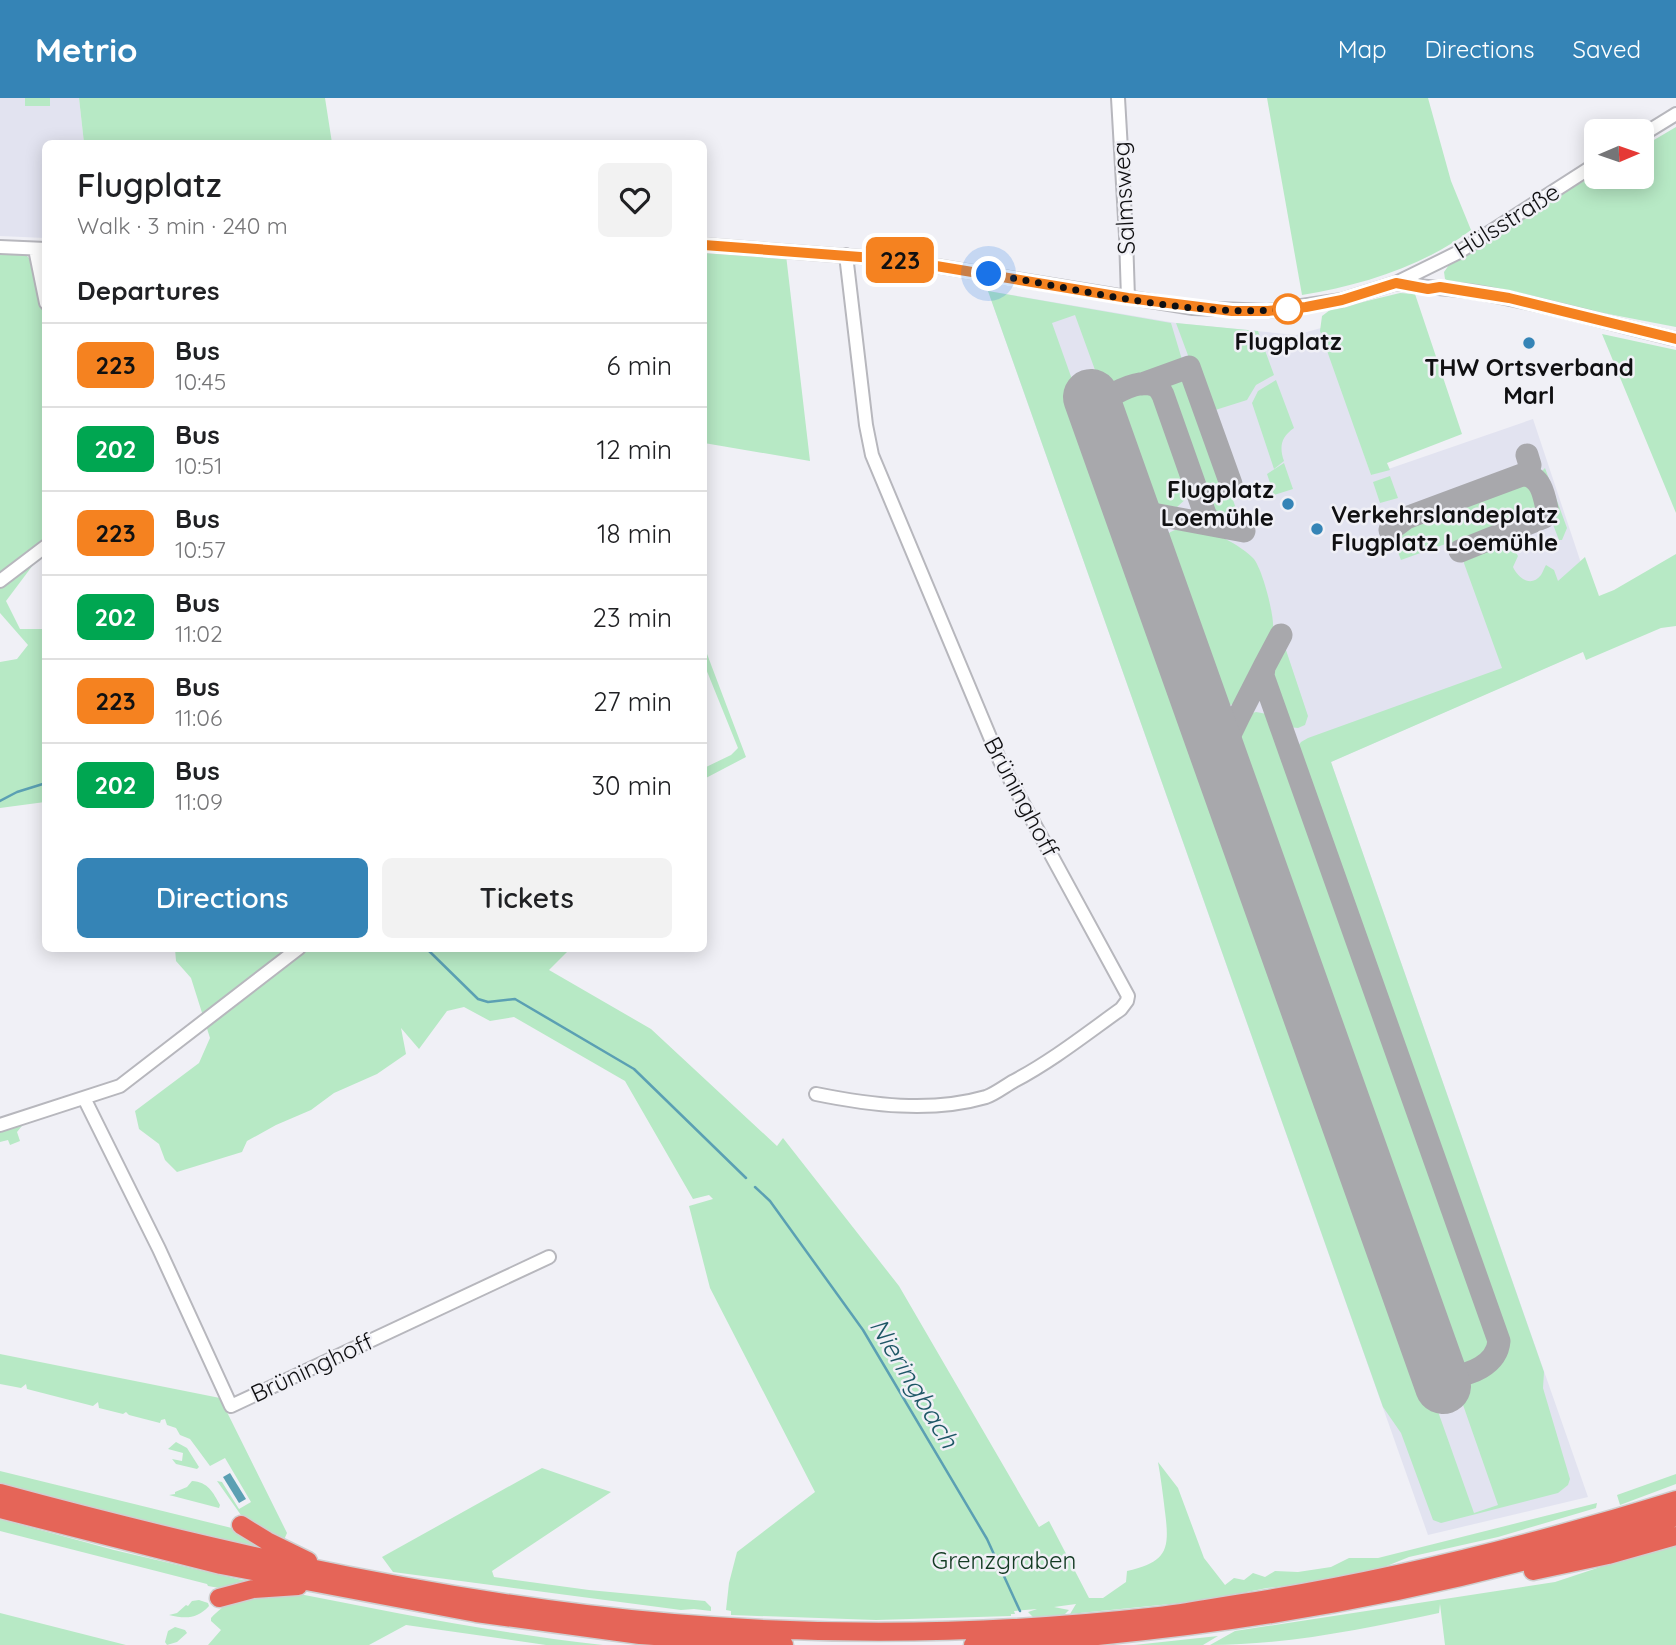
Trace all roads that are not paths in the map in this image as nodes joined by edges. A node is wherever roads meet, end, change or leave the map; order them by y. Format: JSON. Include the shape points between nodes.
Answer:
{"nodes":[{"id":1,"x":1118,"y":98,"type":"edge"},
{"id":2,"x":1676,"y":114,"type":"edge"},
{"id":3,"x":1654,"y":128,"type":"edge"},
{"id":4,"x":1584,"y":172,"type":"edge"},
{"id":5,"x":707,"y":244,"type":"edge"},
{"id":6,"x":0,"y":247,"type":"edge"},
{"id":7,"x":40,"y":249,"type":"edge"},
{"id":8,"x":846,"y":256,"type":"junction"},
{"id":9,"x":42,"y":267,"type":"edge"},
{"id":10,"x":1430,"y":267,"type":"junction"},
{"id":11,"x":1396,"y":283,"type":"junction"},
{"id":12,"x":1440,"y":287,"type":"junction"},
{"id":13,"x":1128,"y":298,"type":"junction"},
{"id":14,"x":1676,"y":340,"type":"edge"},
{"id":15,"x":42,"y":549,"type":"edge"},
{"id":16,"x":0,"y":581,"type":"edge"},
{"id":17,"x":294,"y":952,"type":"edge"},
{"id":18,"x":816,"y":1094,"type":"dead end"},
{"id":19,"x":84,"y":1098,"type":"junction"},
{"id":20,"x":0,"y":1125,"type":"edge"},
{"id":21,"x":550,"y":1257,"type":"dead end"},
{"id":22,"x":0,"y":1493,"type":"edge"},
{"id":23,"x":1676,"y":1500,"type":"edge"},
{"id":24,"x":0,"y":1509,"type":"edge"},
{"id":25,"x":1676,"y":1517,"type":"edge"},
{"id":26,"x":241,"y":1525,"type":"dead end"},
{"id":27,"x":1676,"y":1536,"type":"edge"},
{"id":28,"x":330,"y":1579,"type":"junction"},
{"id":29,"x":1450,"y":1581,"type":"junction"},
{"id":30,"x":219,"y":1598,"type":"dead end"},
{"id":31,"x":784,"y":1645,"type":"edge"},
{"id":32,"x":972,"y":1645,"type":"edge"}],
"edges":[{"from":1,"to":13,"type":"street","name":"Salmsweg"},
{"from":2,"to":3,"type":"street"},
{"from":4,"to":10,"type":"street","name":"Hülsstraße"},
{"from":5,"to":8,"type":"street","name":"Hülsstraße"},
{"from":6,"to":7,"type":"street"},
{"from":7,"to":9,"type":"street"},
{"from":8,"to":13,"type":"street","name":"Hülsstraße","via":[[900,260]]},
{"from":8,"to":18,"type":"street","name":"Brüninghoff","via":[[872,455],[996,752],[1128,996],[1121,1009],[1057,1055],[987,1097],[906,1105],[860,1103]]},
{"from":10,"to":11,"type":"street","name":"Hülsstraße"},
{"from":10,"to":12,"type":"street"},
{"from":11,"to":12,"type":"street"},
{"from":11,"to":13,"type":"street","name":"Hülsstraße","via":[[1342,300],[1268,311],[1206,309]]},
{"from":12,"to":14,"type":"street","via":[[1509,298]]},
{"from":15,"to":16,"type":"street"},
{"from":17,"to":19,"type":"street","via":[[120,1086]]},
{"from":19,"to":20,"type":"street"},
{"from":19,"to":21,"type":"street","name":"Brüninghoff","via":[[231,1406]]},
{"from":22,"to":28,"type":"highway"},
{"from":23,"to":28,"type":"highway","via":[[1541,1540],[1354,1585],[1161,1616],[1017,1628],[837,1630],[698,1625]]},
{"from":24,"to":28,"type":"highway","via":[[221,1565]]},
{"from":25,"to":29,"type":"highway"},
{"from":26,"to":28,"type":"highway"},
{"from":27,"to":29,"type":"highway","via":[[1555,1567]]},
{"from":28,"to":30,"type":"highway"},
{"from":28,"to":31,"type":"highway","via":[[475,1613],[578,1628]]},
{"from":29,"to":32,"type":"highway","via":[[1249,1619]]}]}
